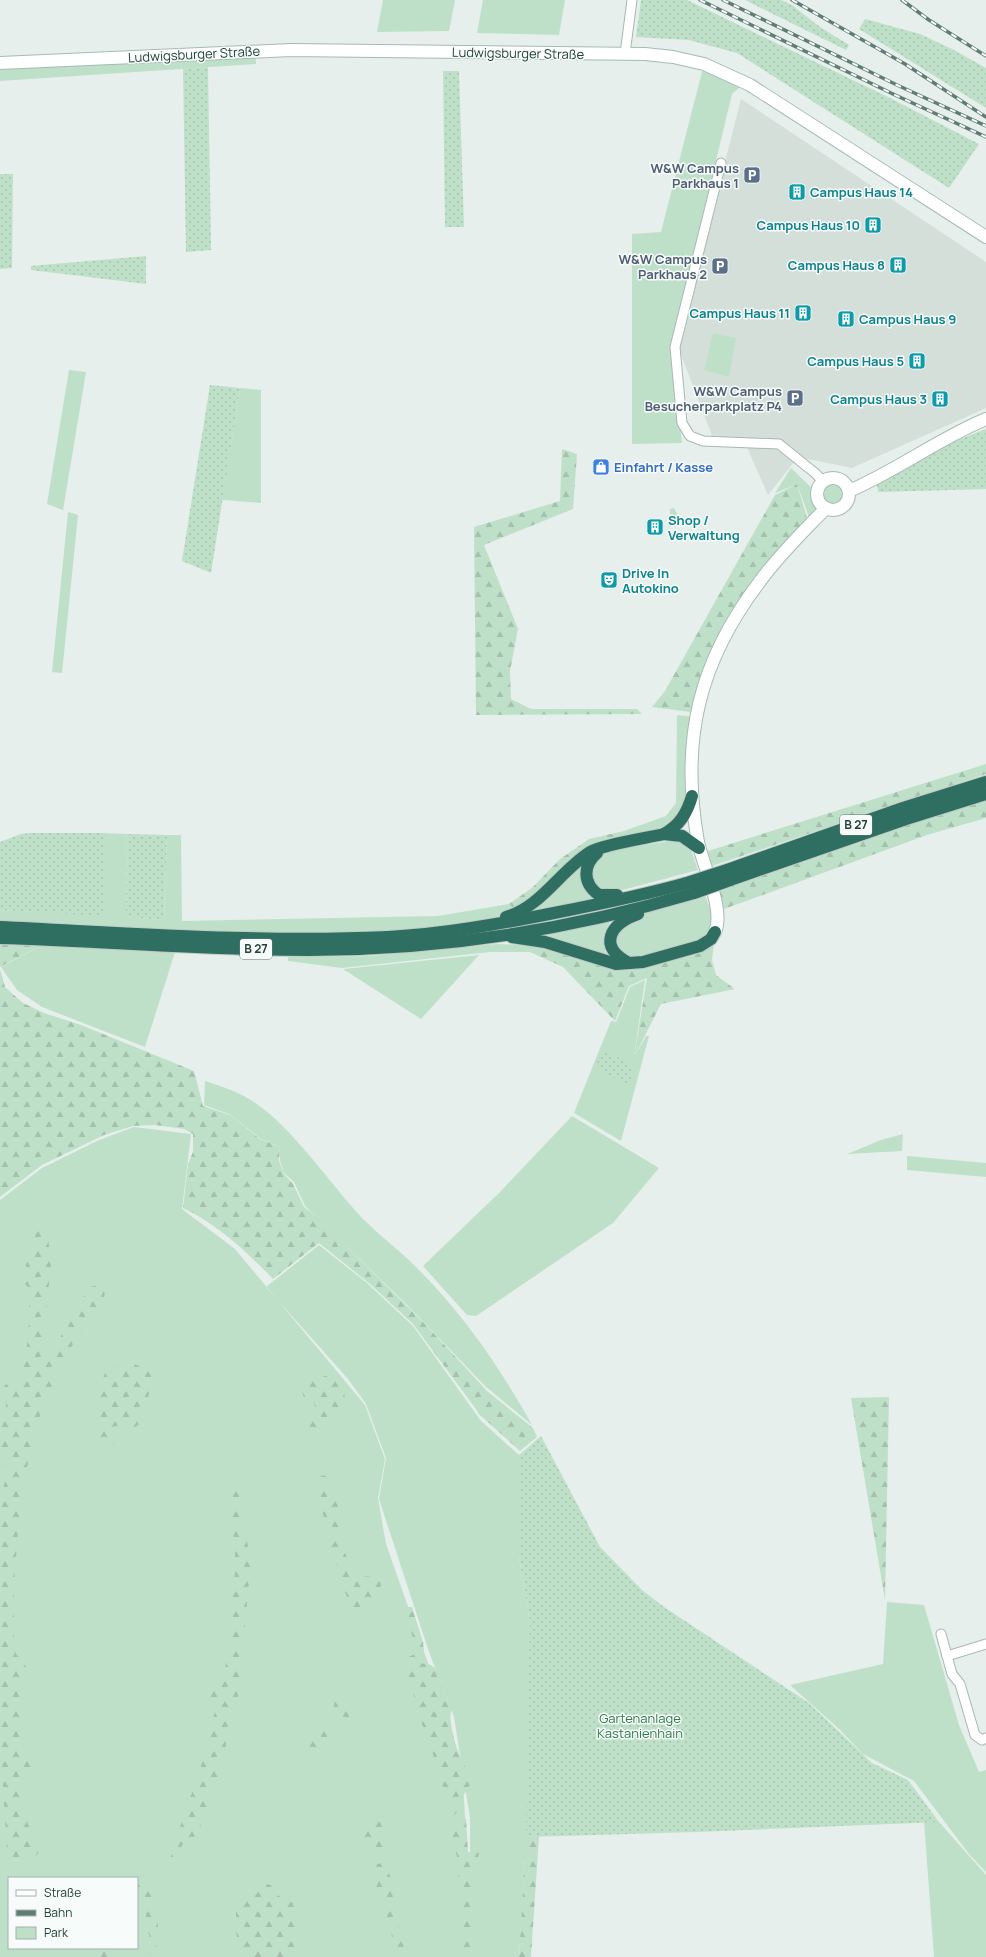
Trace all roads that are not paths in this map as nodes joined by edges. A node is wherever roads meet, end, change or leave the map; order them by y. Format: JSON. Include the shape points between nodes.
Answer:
{"nodes":[{"id":1,"x":632,"y":0,"type":"edge"},
{"id":2,"x":625,"y":54,"type":"junction"},
{"id":3,"x":0,"y":63,"type":"edge"},
{"id":4,"x":721,"y":163,"type":"dead end"},
{"id":5,"x":986,"y":238,"type":"edge"},
{"id":6,"x":986,"y":418,"type":"edge"},
{"id":7,"x":823,"y":481,"type":"junction"},
{"id":8,"x":849,"y":491,"type":"junction"},
{"id":9,"x":826,"y":508,"type":"junction"},
{"id":10,"x":986,"y":782,"type":"edge"},
{"id":11,"x":986,"y":794,"type":"edge"},
{"id":12,"x":692,"y":796,"type":"junction"},
{"id":13,"x":664,"y":834,"type":"junction"},
{"id":14,"x":603,"y":848,"type":"junction"},
{"id":15,"x":699,"y":848,"type":"junction"},
{"id":16,"x":729,"y":875,"type":"junction"},
{"id":17,"x":649,"y":900,"type":"junction"},
{"id":18,"x":474,"y":929,"type":"junction"},
{"id":19,"x":5,"y":932,"type":"edge"},
{"id":20,"x":715,"y":932,"type":"joint"},
{"id":21,"x":502,"y":936,"type":"junction"},
{"id":22,"x":629,"y":962,"type":"junction"},
{"id":23,"x":941,"y":1634,"type":"dead end"},
{"id":24,"x":986,"y":1644,"type":"edge"},
{"id":25,"x":947,"y":1656,"type":"junction"},
{"id":26,"x":986,"y":1738,"type":"edge"}],
"edges":[{"from":1,"to":2,"type":"street"},
{"from":2,"to":3,"type":"main road","name":"Ludwigsburger Straße","via":[[291,50]]},
{"from":2,"to":5,"type":"main road","name":"Ludwigsburger Straße","via":[[673,57],[704,64],[727,74],[806,121]]},
{"from":4,"to":7,"type":"street","via":[[675,346],[682,423],[690,436],[703,441],[779,444]]},
{"from":6,"to":8,"type":"main road"},
{"from":7,"to":8,"type":"main road","via":[[839,479]]},
{"from":7,"to":9,"type":"main road","via":[[818,495]]},
{"from":8,"to":9,"type":"main road","via":[[847,501],[840,508]]},
{"from":9,"to":12,"type":"main road","via":[[761,580],[719,647],[700,696],[695,717],[691,768]]},
{"from":10,"to":16,"type":"highway","number":"B 27","via":[[903,808]]},
{"from":11,"to":16,"type":"highway","number":"B 27"},
{"from":12,"to":13,"type":"highway","number":"B 27","via":[[682,820]]},
{"from":12,"to":15,"type":"main road"},
{"from":13,"to":14,"type":"highway","number":"B 27"},
{"from":13,"to":15,"type":"highway","number":"B 27","via":[[682,836]]},
{"from":14,"to":17,"type":"highway","number":"B 27","via":[[591,858],[587,866],[586,876],[594,891],[606,896],[635,893]]},
{"from":14,"to":18,"type":"highway","number":"B 27","via":[[591,852],[570,867],[534,903],[513,915]]},
{"from":15,"to":20,"type":"main road","via":[[718,913],[718,927]]},
{"from":16,"to":17,"type":"highway","number":"B 27","bridge":true},
{"from":17,"to":18,"type":"highway","number":"B 27"},
{"from":17,"to":21,"type":"highway","number":"B 27"},
{"from":17,"to":22,"type":"highway","number":"B 27","via":[[643,912],[622,921],[610,936],[609,946],[614,953]]},
{"from":18,"to":19,"type":"highway","number":"B 27","via":[[389,937],[309,940]]},
{"from":19,"to":21,"type":"highway","number":"B 27","via":[[216,949],[310,950],[386,948]]},
{"from":20,"to":22,"type":"highway","number":"B 27","via":[[700,946],[643,962]]},
{"from":21,"to":22,"type":"highway","number":"B 27","via":[[545,942],[616,964]]},
{"from":23,"to":25,"type":"street"},
{"from":24,"to":25,"type":"street"},
{"from":25,"to":26,"type":"street","via":[[952,1674],[960,1684],[975,1735],[982,1740]]}]}
